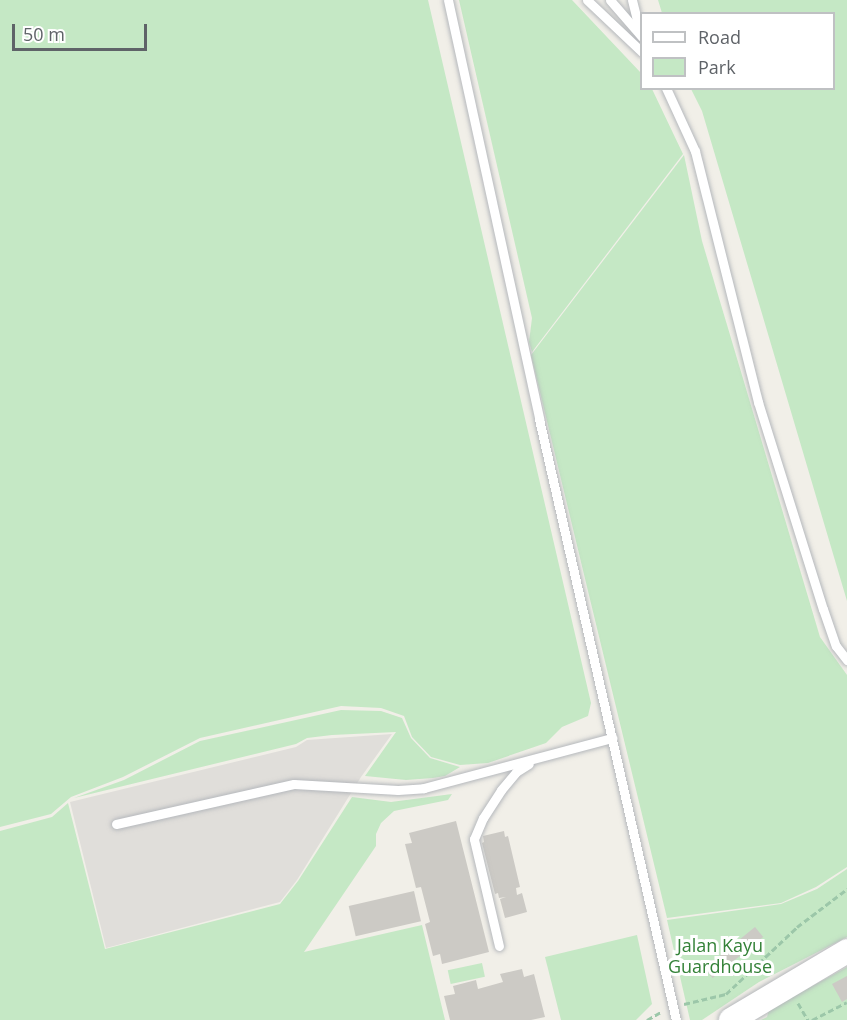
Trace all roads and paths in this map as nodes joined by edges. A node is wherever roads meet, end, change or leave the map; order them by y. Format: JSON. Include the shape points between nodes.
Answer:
{"nodes":[{"id":1,"x":448,"y":0,"type":"edge"},
{"id":2,"x":587,"y":0,"type":"edge"},
{"id":3,"x":610,"y":0,"type":"edge"},
{"id":4,"x":632,"y":0,"type":"edge"},
{"id":5,"x":640,"y":29,"type":"edge"},
{"id":6,"x":640,"y":34,"type":"edge"},
{"id":7,"x":640,"y":50,"type":"edge"},
{"id":8,"x":667,"y":90,"type":"edge"},
{"id":9,"x":847,"y":660,"type":"edge"},
{"id":10,"x":612,"y":738,"type":"junction"},
{"id":11,"x":541,"y":757,"type":"junction"},
{"id":12,"x":116,"y":824,"type":"dead end"},
{"id":13,"x":847,"y":889,"type":"edge"},
{"id":14,"x":499,"y":946,"type":"dead end"},
{"id":15,"x":847,"y":951,"type":"edge"},
{"id":16,"x":846,"y":1003,"type":"edge"},
{"id":17,"x":673,"y":1007,"type":"junction"},
{"id":18,"x":647,"y":1020,"type":"edge"},
{"id":19,"x":676,"y":1020,"type":"edge"},
{"id":20,"x":731,"y":1020,"type":"edge"},
{"id":21,"x":812,"y":1020,"type":"edge"}],
"edges":[{"from":1,"to":10,"type":"lane"},
{"from":2,"to":7,"type":"lane"},
{"from":3,"to":6,"type":"lane"},
{"from":4,"to":5,"type":"lane"},
{"from":8,"to":9,"type":"lane","via":[[695,151],[758,402],[823,609],[836,646]]},
{"from":10,"to":11,"type":"lane"},
{"from":10,"to":17,"type":"lane"},
{"from":11,"to":12,"type":"lane","via":[[424,788],[294,784]]},
{"from":11,"to":14,"type":"lane","via":[[516,772],[493,802],[474,839]]},
{"from":13,"to":17,"type":"path","via":[[797,927],[726,994]]},
{"from":15,"to":20,"type":"street"},
{"from":16,"to":21,"type":"path"},
{"from":17,"to":18,"type":"path"},
{"from":17,"to":19,"type":"lane"}]}
